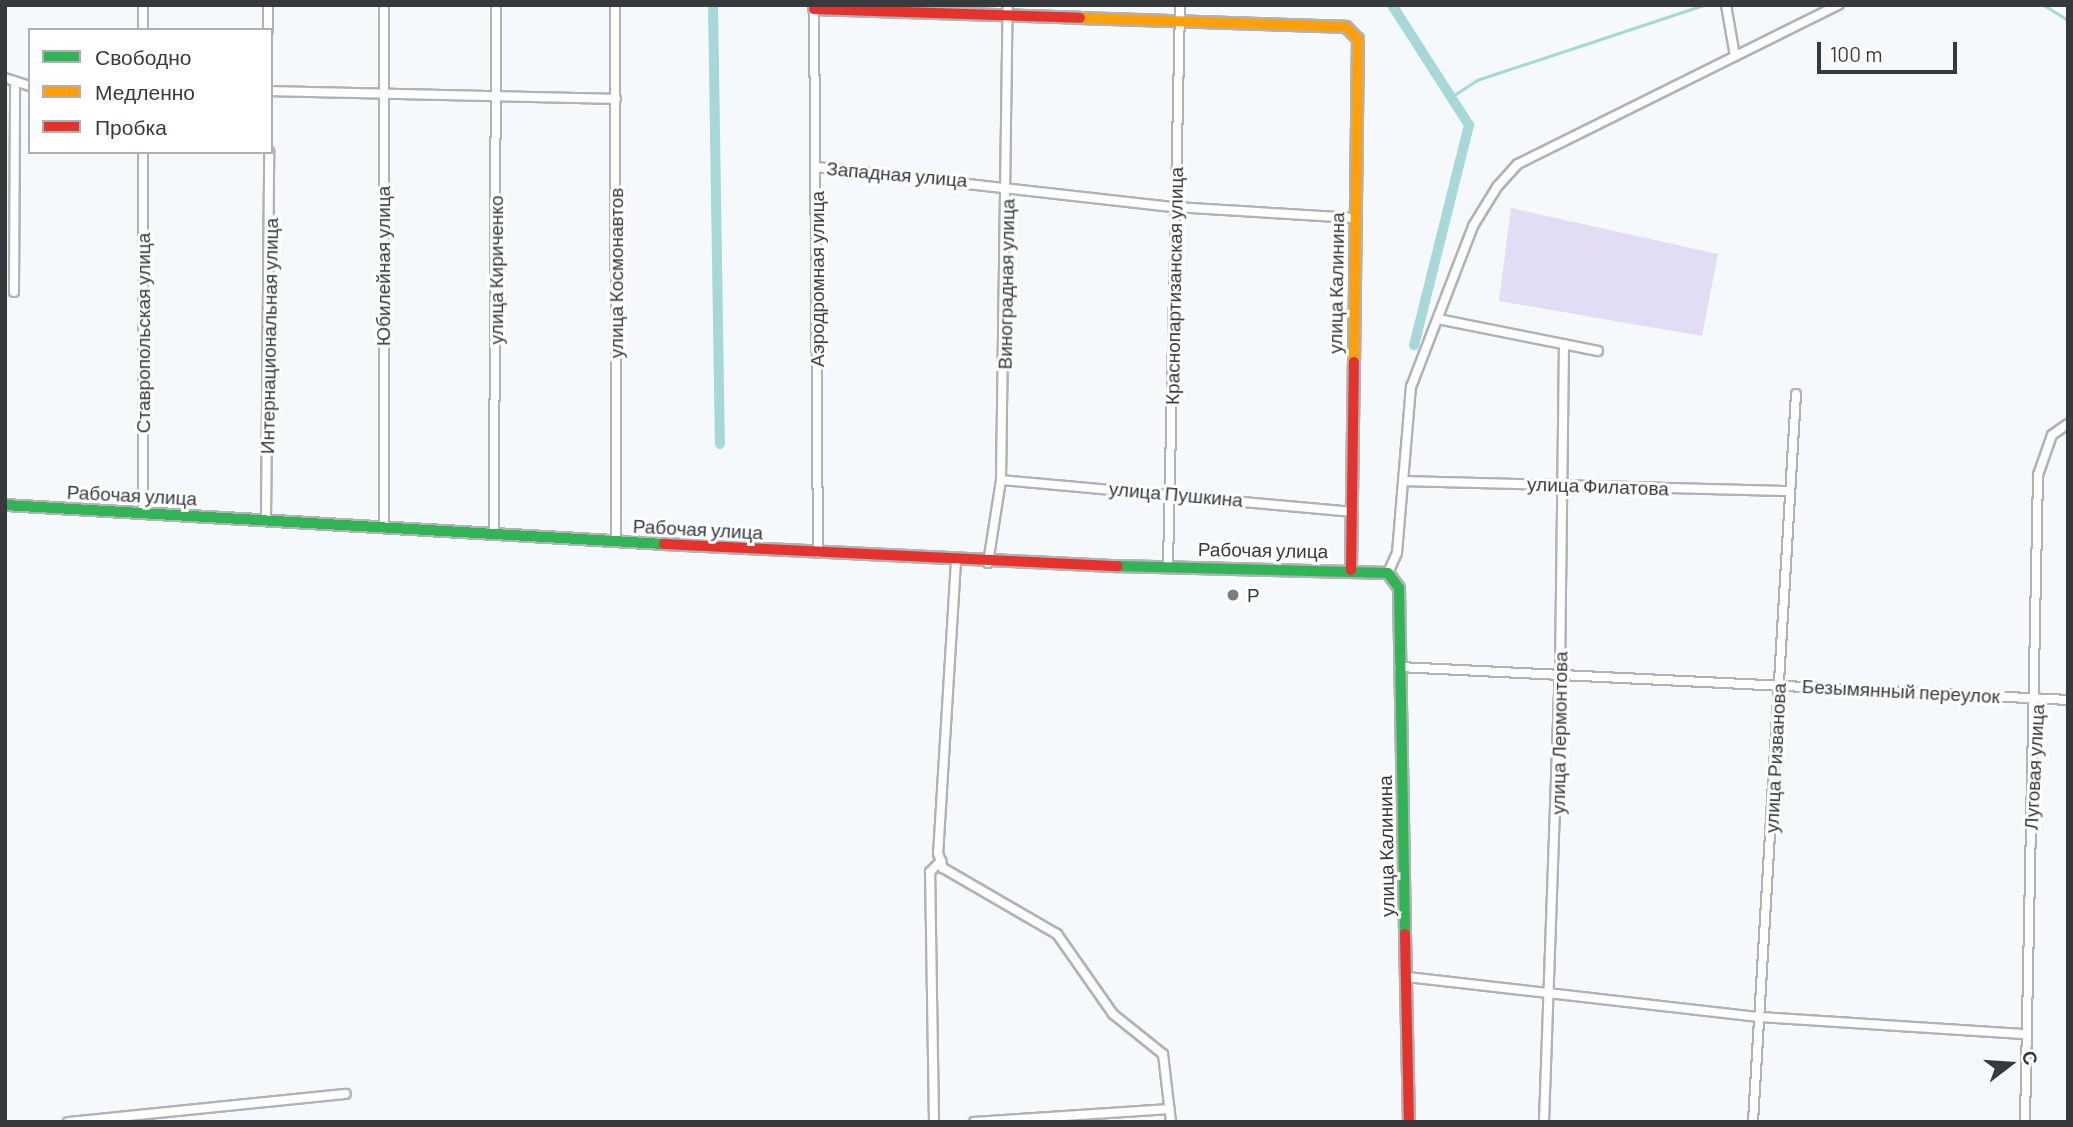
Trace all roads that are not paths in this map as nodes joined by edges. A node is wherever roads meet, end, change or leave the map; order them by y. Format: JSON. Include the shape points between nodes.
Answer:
{"nodes":[{"id":1,"x":143,"y":5,"type":"edge"},
{"id":2,"x":268,"y":5,"type":"edge"},
{"id":3,"x":383,"y":5,"type":"edge"},
{"id":4,"x":496,"y":5,"type":"edge"},
{"id":5,"x":615,"y":5,"type":"edge"},
{"id":6,"x":1180,"y":5,"type":"edge"},
{"id":7,"x":1726,"y":5,"type":"edge"},
{"id":8,"x":1839,"y":5,"type":"edge"},
{"id":9,"x":814,"y":7,"type":"edge"},
{"id":10,"x":1007,"y":11,"type":"edge"},
{"id":11,"x":1179,"y":19,"type":"junction"},
{"id":12,"x":143,"y":28,"type":"edge"},
{"id":13,"x":268,"y":28,"type":"edge"},
{"id":14,"x":1735,"y":56,"type":"junction"},
{"id":15,"x":5,"y":78,"type":"edge"},
{"id":16,"x":15,"y":86,"type":"junction"},
{"id":17,"x":28,"y":86,"type":"edge"},
{"id":18,"x":273,"y":91,"type":"edge"},
{"id":19,"x":382,"y":92,"type":"junction"},
{"id":20,"x":496,"y":95,"type":"junction"},
{"id":21,"x":616,"y":99,"type":"junction"},
{"id":22,"x":142,"y":154,"type":"edge"},
{"id":23,"x":269,"y":154,"type":"edge"},
{"id":24,"x":816,"y":167,"type":"junction"},
{"id":25,"x":1008,"y":184,"type":"junction"},
{"id":26,"x":1175,"y":207,"type":"junction"},
{"id":27,"x":1354,"y":218,"type":"junction"},
{"id":28,"x":14,"y":292,"type":"dead end"},
{"id":29,"x":1438,"y":319,"type":"junction"},
{"id":30,"x":1563,"y":344,"type":"junction"},
{"id":31,"x":1598,"y":351,"type":"dead end"},
{"id":32,"x":1796,"y":394,"type":"dead end"},
{"id":33,"x":2068,"y":424,"type":"edge"},
{"id":34,"x":1002,"y":480,"type":"junction"},
{"id":35,"x":1406,"y":481,"type":"junction"},
{"id":36,"x":1562,"y":484,"type":"junction"},
{"id":37,"x":1790,"y":491,"type":"junction"},
{"id":38,"x":1170,"y":492,"type":"junction"},
{"id":39,"x":5,"y":505,"type":"edge"},
{"id":40,"x":1350,"y":512,"type":"junction"},
{"id":41,"x":143,"y":513,"type":"junction"},
{"id":42,"x":266,"y":521,"type":"junction"},
{"id":43,"x":383,"y":527,"type":"junction"},
{"id":44,"x":494,"y":534,"type":"junction"},
{"id":45,"x":616,"y":541,"type":"junction"},
{"id":46,"x":818,"y":553,"type":"junction"},
{"id":47,"x":956,"y":561,"type":"junction"},
{"id":48,"x":988,"y":562,"type":"junction"},
{"id":49,"x":1168,"y":566,"type":"junction"},
{"id":50,"x":1351,"y":570,"type":"junction"},
{"id":51,"x":1388,"y":573,"type":"junction"},
{"id":52,"x":1399,"y":667,"type":"junction"},
{"id":53,"x":1560,"y":672,"type":"junction"},
{"id":54,"x":1779,"y":685,"type":"junction"},
{"id":55,"x":2037,"y":699,"type":"junction"},
{"id":56,"x":2068,"y":700,"type":"edge"},
{"id":57,"x":939,"y":857,"type":"junction"},
{"id":58,"x":1407,"y":977,"type":"junction"},
{"id":59,"x":1552,"y":989,"type":"junction"},
{"id":60,"x":1760,"y":1017,"type":"junction"},
{"id":61,"x":2026,"y":1034,"type":"junction"},
{"id":62,"x":346,"y":1094,"type":"dead end"},
{"id":63,"x":1170,"y":1108,"type":"junction"},
{"id":64,"x":1065,"y":1119,"type":"edge"},
{"id":65,"x":991,"y":1121,"type":"edge"},
{"id":66,"x":68,"y":1122,"type":"edge"},
{"id":67,"x":934,"y":1122,"type":"edge"},
{"id":68,"x":974,"y":1122,"type":"edge"},
{"id":69,"x":1171,"y":1122,"type":"edge"},
{"id":70,"x":1409,"y":1122,"type":"edge"},
{"id":71,"x":1544,"y":1122,"type":"edge"},
{"id":72,"x":1753,"y":1122,"type":"edge"},
{"id":73,"x":2025,"y":1122,"type":"edge"}],
"edges":[{"from":1,"to":12,"type":"street"},
{"from":2,"to":13,"type":"street"},
{"from":3,"to":19,"type":"street","name":"Юбилейная улица"},
{"from":4,"to":20,"type":"street","name":"улица Кириченко"},
{"from":5,"to":21,"type":"street","name":"улица Космонавтов"},
{"from":6,"to":11,"type":"street","name":"Краснопартизанская улица"},
{"from":7,"to":14,"type":"street"},
{"from":8,"to":14,"type":"street"},
{"from":9,"to":10,"type":"street"},
{"from":9,"to":24,"type":"street","name":"Аэродромная улица"},
{"from":10,"to":11,"type":"street"},
{"from":10,"to":25,"type":"street","name":"Виноградная улица"},
{"from":11,"to":26,"type":"street","name":"Краснопартизанская улица"},
{"from":11,"to":27,"type":"street","name":"улица Калинина","via":[[1346,27],[1358,39]]},
{"from":14,"to":29,"type":"street","via":[[1518,164],[1473,226]]},
{"from":15,"to":16,"type":"street"},
{"from":16,"to":17,"type":"street"},
{"from":16,"to":28,"type":"street"},
{"from":18,"to":19,"type":"street"},
{"from":19,"to":20,"type":"street"},
{"from":19,"to":43,"type":"street","name":"Юбилейная улица"},
{"from":20,"to":21,"type":"street"},
{"from":20,"to":44,"type":"street","name":"улица Кириченко"},
{"from":21,"to":45,"type":"street","name":"улица Космонавтов"},
{"from":22,"to":41,"type":"street","name":"Ставропольская улица"},
{"from":23,"to":42,"type":"street","name":"Интернациональная улица"},
{"from":24,"to":25,"type":"street","name":"Западная улица"},
{"from":24,"to":46,"type":"street","name":"Аэродромная улица"},
{"from":25,"to":26,"type":"street","name":"Западная улица"},
{"from":25,"to":34,"type":"street","name":"Виноградная улица"},
{"from":26,"to":27,"type":"street","name":"Западная улица"},
{"from":26,"to":38,"type":"street","name":"Краснопартизанская улица"},
{"from":27,"to":40,"type":"street","name":"улица Калинина"},
{"from":29,"to":30,"type":"street"},
{"from":29,"to":35,"type":"street","via":[[1410,387]]},
{"from":30,"to":31,"type":"street"},
{"from":30,"to":36,"type":"street","name":"улица Лермонтова"},
{"from":32,"to":37,"type":"street","name":"улица Ризванова"},
{"from":33,"to":55,"type":"street","name":"Луговая улица","via":[[2052,435],[2038,475]]},
{"from":34,"to":38,"type":"street","name":"улица Пушкина"},
{"from":34,"to":48,"type":"street","name":"Виноградная улица"},
{"from":35,"to":36,"type":"street","name":"улица Филатова"},
{"from":35,"to":51,"type":"street","via":[[1398,553]]},
{"from":36,"to":37,"type":"street","name":"улица Филатова"},
{"from":36,"to":53,"type":"street","name":"улица Лермонтова"},
{"from":37,"to":54,"type":"street","name":"улица Ризванова"},
{"from":38,"to":40,"type":"street","name":"улица Пушкина"},
{"from":38,"to":49,"type":"street","name":"Краснопартизанская улица"},
{"from":39,"to":41,"type":"street","name":"Рабочая улица"},
{"from":40,"to":50,"type":"street","name":"улица Калинина"},
{"from":41,"to":42,"type":"street","name":"Рабочая улица"},
{"from":42,"to":43,"type":"street","name":"Рабочая улица"},
{"from":43,"to":44,"type":"street","name":"Рабочая улица"},
{"from":44,"to":45,"type":"street","name":"Рабочая улица"},
{"from":45,"to":46,"type":"street","name":"Рабочая улица"},
{"from":46,"to":47,"type":"street","name":"Рабочая улица"},
{"from":47,"to":48,"type":"street","name":"Рабочая улица"},
{"from":47,"to":57,"type":"street"},
{"from":48,"to":49,"type":"street","name":"Рабочая улица"},
{"from":49,"to":50,"type":"street","name":"Рабочая улица"},
{"from":50,"to":51,"type":"street","name":"Рабочая улица"},
{"from":51,"to":52,"type":"street","name":"улица Калинина","via":[[1399,588]]},
{"from":52,"to":53,"type":"street","name":"Безымянный переулок"},
{"from":52,"to":58,"type":"street","name":"улица Калинина"},
{"from":53,"to":54,"type":"street","name":"Безымянный переулок"},
{"from":53,"to":59,"type":"street","name":"улица Лермонтова"},
{"from":54,"to":55,"type":"street","name":"Безымянный переулок"},
{"from":54,"to":60,"type":"street","name":"улица Ризванова"},
{"from":55,"to":56,"type":"street","name":"Безымянный переулок"},
{"from":55,"to":61,"type":"street","name":"Луговая улица"},
{"from":57,"to":63,"type":"street","via":[[1057,934],[1113,1014],[1163,1054]]},
{"from":57,"to":67,"type":"street","via":[[930,872]]},
{"from":58,"to":59,"type":"street"},
{"from":58,"to":70,"type":"street","name":"улица Калинина"},
{"from":59,"to":60,"type":"street"},
{"from":59,"to":71,"type":"street","name":"улица Лермонтова"},
{"from":60,"to":61,"type":"street"},
{"from":60,"to":72,"type":"street","name":"улица Ризванова"},
{"from":61,"to":73,"type":"street","name":"Луговая улица"},
{"from":62,"to":66,"type":"street"},
{"from":63,"to":64,"type":"street"},
{"from":63,"to":69,"type":"street"},
{"from":64,"to":65,"type":"street"},
{"from":65,"to":68,"type":"street"}]}
